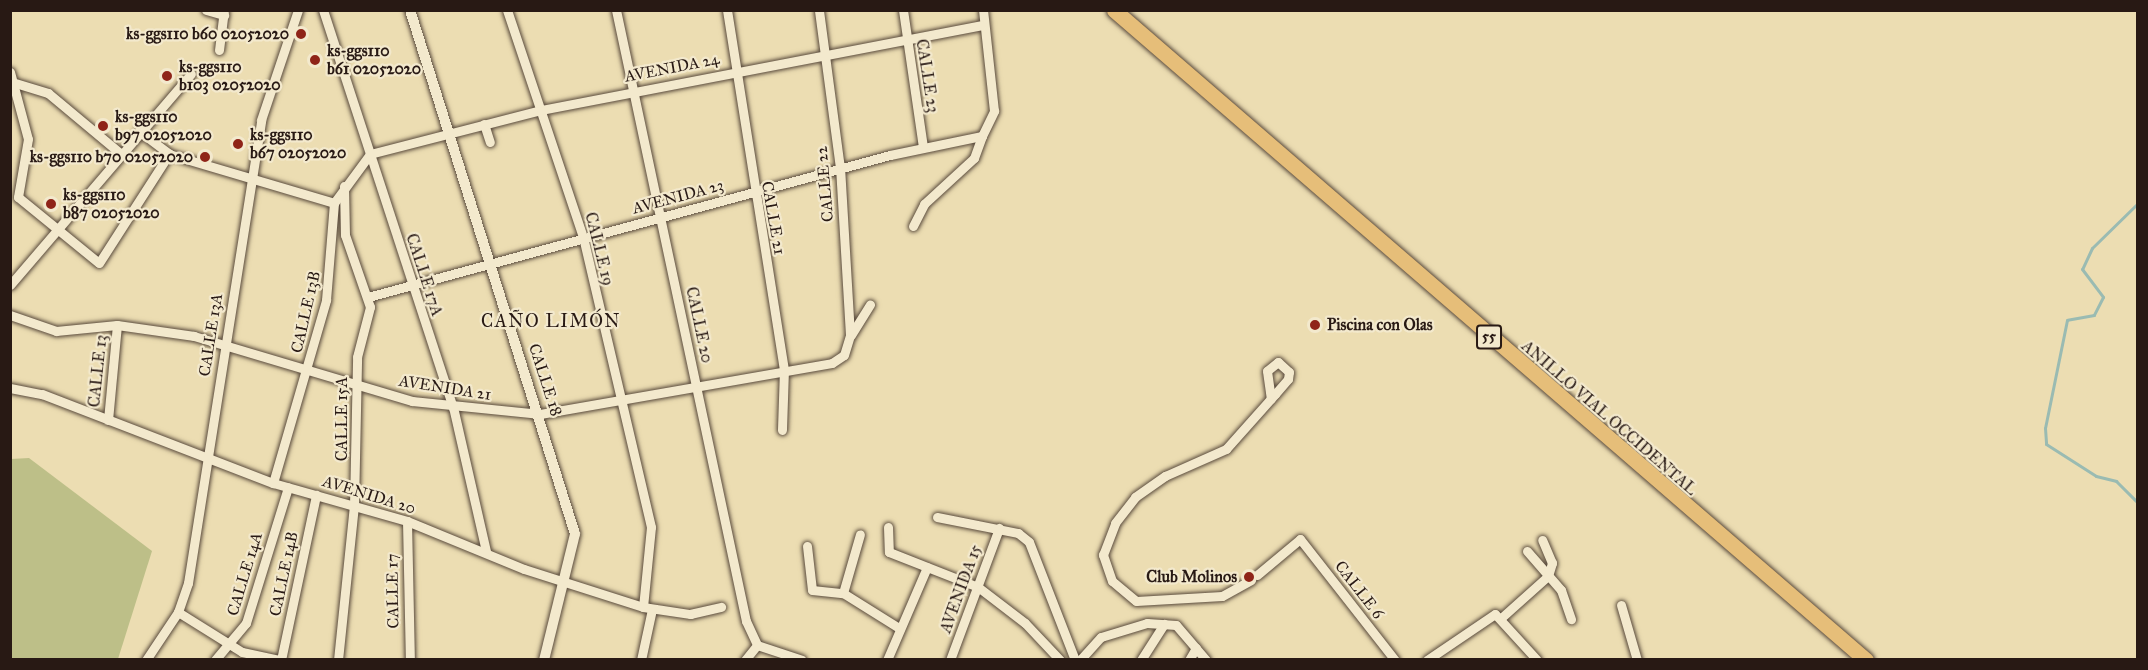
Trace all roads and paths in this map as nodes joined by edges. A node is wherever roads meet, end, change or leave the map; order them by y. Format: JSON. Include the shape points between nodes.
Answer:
{"nodes":[{"id":1,"x":206,"y":10,"type":"edge"},
{"id":2,"x":298,"y":10,"type":"edge"},
{"id":3,"x":323,"y":10,"type":"edge"},
{"id":4,"x":410,"y":10,"type":"edge"},
{"id":5,"x":507,"y":10,"type":"edge"},
{"id":6,"x":616,"y":10,"type":"edge"},
{"id":7,"x":727,"y":10,"type":"edge"},
{"id":8,"x":819,"y":10,"type":"edge"},
{"id":9,"x":903,"y":10,"type":"edge"},
{"id":10,"x":983,"y":10,"type":"edge"},
{"id":11,"x":1114,"y":10,"type":"edge"},
{"id":12,"x":224,"y":13,"type":"edge"},
{"id":13,"x":982,"y":25,"type":"junction"},
{"id":14,"x":906,"y":39,"type":"junction"},
{"id":15,"x":219,"y":50,"type":"dead end"},
{"id":16,"x":826,"y":57,"type":"junction"},
{"id":17,"x":737,"y":70,"type":"junction"},
{"id":18,"x":191,"y":74,"type":"dead end"},
{"id":19,"x":11,"y":77,"type":"edge"},
{"id":20,"x":633,"y":91,"type":"junction"},
{"id":21,"x":541,"y":110,"type":"junction"},
{"id":22,"x":484,"y":124,"type":"junction"},
{"id":23,"x":139,"y":131,"type":"junction"},
{"id":24,"x":450,"y":131,"type":"junction"},
{"id":25,"x":982,"y":136,"type":"junction"},
{"id":26,"x":490,"y":142,"type":"dead end"},
{"id":27,"x":923,"y":147,"type":"junction"},
{"id":28,"x":120,"y":153,"type":"junction"},
{"id":29,"x":170,"y":154,"type":"junction"},
{"id":30,"x":370,"y":154,"type":"junction"},
{"id":31,"x":840,"y":168,"type":"junction"},
{"id":32,"x":15,"y":175,"type":"edge"},
{"id":33,"x":253,"y":182,"type":"junction"},
{"id":34,"x":344,"y":186,"type":"junction"},
{"id":35,"x":753,"y":191,"type":"junction"},
{"id":36,"x":334,"y":203,"type":"junction"},
{"id":37,"x":661,"y":217,"type":"junction"},
{"id":38,"x":913,"y":226,"type":"dead end"},
{"id":39,"x":55,"y":232,"type":"junction"},
{"id":40,"x":583,"y":237,"type":"junction"},
{"id":41,"x":492,"y":263,"type":"junction"},
{"id":42,"x":10,"y":285,"type":"edge"},
{"id":43,"x":412,"y":288,"type":"junction"},
{"id":44,"x":368,"y":297,"type":"junction"},
{"id":45,"x":870,"y":304,"type":"dead end"},
{"id":46,"x":10,"y":315,"type":"edge"},
{"id":47,"x":117,"y":325,"type":"junction"},
{"id":48,"x":850,"y":335,"type":"junction"},
{"id":49,"x":225,"y":343,"type":"junction"},
{"id":50,"x":844,"y":355,"type":"joint"},
{"id":51,"x":784,"y":369,"type":"junction"},
{"id":52,"x":307,"y":371,"type":"junction"},
{"id":53,"x":358,"y":385,"type":"junction"},
{"id":54,"x":10,"y":388,"type":"edge"},
{"id":55,"x":698,"y":389,"type":"junction"},
{"id":56,"x":1271,"y":399,"type":"dead end"},
{"id":57,"x":618,"y":403,"type":"junction"},
{"id":58,"x":453,"y":407,"type":"junction"},
{"id":59,"x":540,"y":414,"type":"junction"},
{"id":60,"x":108,"y":420,"type":"junction"},
{"id":61,"x":782,"y":430,"type":"dead end"},
{"id":62,"x":207,"y":457,"type":"junction"},
{"id":63,"x":273,"y":483,"type":"junction"},
{"id":64,"x":288,"y":487,"type":"junction"},
{"id":65,"x":316,"y":495,"type":"junction"},
{"id":66,"x":354,"y":506,"type":"junction"},
{"id":67,"x":937,"y":517,"type":"dead end"},
{"id":68,"x":407,"y":522,"type":"junction"},
{"id":69,"x":888,"y":527,"type":"dead end"},
{"id":70,"x":999,"y":528,"type":"junction"},
{"id":71,"x":860,"y":534,"type":"dead end"},
{"id":72,"x":1542,"y":540,"type":"dead end"},
{"id":73,"x":807,"y":546,"type":"dead end"},
{"id":74,"x":486,"y":550,"type":"junction"},
{"id":75,"x":1527,"y":552,"type":"dead end"},
{"id":76,"x":927,"y":567,"type":"junction"},
{"id":77,"x":1548,"y":576,"type":"junction"},
{"id":78,"x":563,"y":582,"type":"junction"},
{"id":79,"x":978,"y":587,"type":"junction"},
{"id":80,"x":843,"y":592,"type":"junction"},
{"id":81,"x":1622,"y":605,"type":"dead end"},
{"id":82,"x":721,"y":607,"type":"dead end"},
{"id":83,"x":647,"y":608,"type":"junction"},
{"id":84,"x":178,"y":612,"type":"junction"},
{"id":85,"x":1502,"y":618,"type":"junction"},
{"id":86,"x":1571,"y":619,"type":"dead end"},
{"id":87,"x":1164,"y":624,"type":"junction"},
{"id":88,"x":898,"y":628,"type":"junction"},
{"id":89,"x":757,"y":645,"type":"junction"},
{"id":90,"x":231,"y":646,"type":"junction"},
{"id":91,"x":1196,"y":648,"type":"junction"},
{"id":92,"x":146,"y":660,"type":"edge"},
{"id":93,"x":215,"y":660,"type":"edge"},
{"id":94,"x":281,"y":660,"type":"edge"},
{"id":95,"x":338,"y":660,"type":"edge"},
{"id":96,"x":410,"y":660,"type":"edge"},
{"id":97,"x":544,"y":660,"type":"edge"},
{"id":98,"x":641,"y":660,"type":"edge"},
{"id":99,"x":745,"y":660,"type":"edge"},
{"id":100,"x":802,"y":660,"type":"edge"},
{"id":101,"x":887,"y":660,"type":"edge"},
{"id":102,"x":950,"y":660,"type":"edge"},
{"id":103,"x":1060,"y":660,"type":"edge"},
{"id":104,"x":1075,"y":660,"type":"edge"},
{"id":105,"x":1080,"y":660,"type":"edge"},
{"id":106,"x":1141,"y":660,"type":"edge"},
{"id":107,"x":1189,"y":660,"type":"edge"},
{"id":108,"x":1206,"y":660,"type":"edge"},
{"id":109,"x":1395,"y":660,"type":"edge"},
{"id":110,"x":1427,"y":660,"type":"edge"},
{"id":111,"x":1537,"y":660,"type":"edge"},
{"id":112,"x":1637,"y":660,"type":"edge"},
{"id":113,"x":1866,"y":660,"type":"edge"}],
"edges":[{"from":1,"to":12,"type":"street"},
{"from":2,"to":33,"type":"street","name":"CALLE 13A","via":[[261,120]]},
{"from":3,"to":30,"type":"street","name":"CALLE 17A"},
{"from":4,"to":24,"type":"street","name":"CALLE 18"},
{"from":5,"to":21,"type":"street","name":"CALLE 19"},
{"from":6,"to":20,"type":"street","name":"CALLE 20"},
{"from":7,"to":17,"type":"street","name":"CALLE 21"},
{"from":8,"to":16,"type":"street","name":"CALLE 22"},
{"from":9,"to":14,"type":"street","name":"CALLE 23"},
{"from":10,"to":13,"type":"street"},
{"from":11,"to":113,"type":"highway","name":"ANILLO VIAL OCCIDENTAL","number":"55"},
{"from":12,"to":15,"type":"street"},
{"from":13,"to":14,"type":"street","name":"AVENIDA 24"},
{"from":13,"to":25,"type":"street","via":[[992,124]]},
{"from":14,"to":16,"type":"street","name":"AVENIDA 24"},
{"from":14,"to":27,"type":"street","name":"CALLE 23"},
{"from":16,"to":17,"type":"street","name":"AVENIDA 24"},
{"from":16,"to":31,"type":"street","name":"CALLE 22"},
{"from":17,"to":20,"type":"street","name":"AVENIDA 24"},
{"from":17,"to":35,"type":"street","name":"CALLE 21"},
{"from":18,"to":23,"type":"street"},
{"from":19,"to":28,"type":"street","via":[[48,93]]},
{"from":19,"to":32,"type":"street","via":[[28,139]]},
{"from":20,"to":21,"type":"street","name":"AVENIDA 24"},
{"from":20,"to":37,"type":"street","name":"CALLE 20"},
{"from":21,"to":22,"type":"street","name":"AVENIDA 24"},
{"from":21,"to":40,"type":"street","name":"CALLE 19"},
{"from":22,"to":24,"type":"street","name":"AVENIDA 24"},
{"from":22,"to":26,"type":"street"},
{"from":23,"to":28,"type":"street"},
{"from":23,"to":29,"type":"street"},
{"from":24,"to":30,"type":"street","name":"AVENIDA 24"},
{"from":24,"to":41,"type":"street","name":"CALLE 18"},
{"from":25,"to":27,"type":"street","name":"AVENIDA 23"},
{"from":25,"to":38,"type":"street","via":[[974,158],[924,204]]},
{"from":27,"to":31,"type":"street","name":"AVENIDA 23"},
{"from":28,"to":39,"type":"street"},
{"from":29,"to":33,"type":"street"},
{"from":29,"to":39,"type":"street","via":[[99,263]]},
{"from":30,"to":34,"type":"street","name":"CALLE 13B"},
{"from":30,"to":43,"type":"street","name":"CALLE 17A"},
{"from":31,"to":35,"type":"street","name":"AVENIDA 23"},
{"from":31,"to":48,"type":"street","name":"CALLE 22"},
{"from":32,"to":39,"type":"street","via":[[18,197]]},
{"from":33,"to":36,"type":"street"},
{"from":33,"to":49,"type":"street","name":"CALLE 13A"},
{"from":34,"to":36,"type":"street","name":"CALLE 13B"},
{"from":34,"to":44,"type":"street","name":"CALLE 15A","via":[[345,235]]},
{"from":35,"to":37,"type":"street","name":"AVENIDA 23"},
{"from":35,"to":51,"type":"street","name":"CALLE 21"},
{"from":36,"to":52,"type":"street","name":"CALLE 13B","via":[[329,282]]},
{"from":37,"to":40,"type":"street","name":"AVENIDA 23"},
{"from":37,"to":55,"type":"street","name":"CALLE 20"},
{"from":39,"to":42,"type":"street"},
{"from":40,"to":41,"type":"street","name":"AVENIDA 23"},
{"from":40,"to":57,"type":"street","name":"CALLE 19"},
{"from":41,"to":43,"type":"street","name":"AVENIDA 23"},
{"from":41,"to":59,"type":"street","name":"CALLE 18"},
{"from":43,"to":44,"type":"street","name":"AVENIDA 23"},
{"from":43,"to":58,"type":"street","name":"CALLE 17A"},
{"from":44,"to":53,"type":"street","name":"CALLE 15A"},
{"from":45,"to":48,"type":"street"},
{"from":46,"to":47,"type":"street","name":"AVENIDA 21","via":[[56,331]]},
{"from":47,"to":49,"type":"street","name":"AVENIDA 21"},
{"from":47,"to":60,"type":"street","name":"CALLE 13"},
{"from":48,"to":50,"type":"street","name":"CALLE 22"},
{"from":49,"to":52,"type":"street","name":"AVENIDA 21"},
{"from":49,"to":62,"type":"street","name":"CALLE 13A"},
{"from":50,"to":51,"type":"street","name":"AVENIDA 21","via":[[832,363]]},
{"from":51,"to":55,"type":"street","name":"AVENIDA 21"},
{"from":51,"to":61,"type":"street","name":"CALLE 21"},
{"from":52,"to":53,"type":"street","name":"AVENIDA 21"},
{"from":52,"to":63,"type":"street","name":"CALLE 13B"},
{"from":53,"to":58,"type":"street","name":"AVENIDA 21"},
{"from":53,"to":66,"type":"street","name":"CALLE 15A"},
{"from":54,"to":60,"type":"street","name":"AVENIDA 20"},
{"from":55,"to":57,"type":"street","name":"AVENIDA 21"},
{"from":55,"to":89,"type":"street","name":"CALLE 20","via":[[746,621]]},
{"from":56,"to":109,"type":"street","name":"CALLE 6","via":[[1226,449],[1166,476],[1135,497],[1115,523],[1103,555],[1112,581],[1136,601],[1222,596],[1254,577],[1300,539]]},
{"from":57,"to":59,"type":"street","name":"AVENIDA 21"},
{"from":57,"to":83,"type":"street","name":"CALLE 19","via":[[651,527]]},
{"from":58,"to":59,"type":"street","name":"AVENIDA 21"},
{"from":58,"to":74,"type":"street","name":"CALLE 17A"},
{"from":59,"to":78,"type":"street","name":"CALLE 18","via":[[575,534]]},
{"from":60,"to":62,"type":"street","name":"AVENIDA 20"},
{"from":62,"to":63,"type":"street","name":"AVENIDA 20"},
{"from":62,"to":84,"type":"street","name":"CALLE 13A","via":[[188,583]]},
{"from":63,"to":64,"type":"street","name":"AVENIDA 20"},
{"from":64,"to":65,"type":"street","name":"AVENIDA 20"},
{"from":64,"to":90,"type":"street","name":"CALLE 14A","via":[[246,623]]},
{"from":65,"to":66,"type":"street","name":"AVENIDA 20"},
{"from":65,"to":94,"type":"street","name":"CALLE 14B"},
{"from":66,"to":68,"type":"street","name":"AVENIDA 20"},
{"from":66,"to":95,"type":"street","name":"CALLE 15A"},
{"from":67,"to":70,"type":"street"},
{"from":68,"to":74,"type":"street","name":"AVENIDA 20"},
{"from":68,"to":96,"type":"street","name":"CALLE 17"},
{"from":69,"to":76,"type":"street","via":[[889,552]]},
{"from":70,"to":79,"type":"street","name":"AVENIDA 15"},
{"from":70,"to":104,"type":"street","via":[[1029,542]]},
{"from":71,"to":80,"type":"street"},
{"from":72,"to":77,"type":"street","via":[[1552,562]]},
{"from":73,"to":80,"type":"street","via":[[812,590]]},
{"from":74,"to":78,"type":"street","name":"AVENIDA 20"},
{"from":75,"to":77,"type":"street"},
{"from":76,"to":79,"type":"street"},
{"from":76,"to":88,"type":"street"},
{"from":77,"to":85,"type":"street"},
{"from":77,"to":86,"type":"street","via":[[1562,590]]},
{"from":78,"to":83,"type":"street","name":"AVENIDA 20"},
{"from":78,"to":97,"type":"street","name":"CALLE 18"},
{"from":79,"to":102,"type":"street","name":"AVENIDA 15"},
{"from":79,"to":103,"type":"street","via":[[1025,623]]},
{"from":80,"to":88,"type":"street"},
{"from":81,"to":112,"type":"street"},
{"from":82,"to":83,"type":"street","name":"AVENIDA 20","via":[[704,614]]},
{"from":83,"to":98,"type":"street"},
{"from":84,"to":90,"type":"street"},
{"from":84,"to":92,"type":"street","name":"CALLE 13A"},
{"from":85,"to":110,"type":"street","via":[[1488,614]]},
{"from":85,"to":111,"type":"street"},
{"from":87,"to":91,"type":"street","via":[[1176,625]]},
{"from":87,"to":105,"type":"street","via":[[1115,631],[1101,637]]},
{"from":87,"to":106,"type":"street"},
{"from":88,"to":101,"type":"street"},
{"from":89,"to":99,"type":"street"},
{"from":89,"to":100,"type":"street"},
{"from":90,"to":93,"type":"street","name":"CALLE 14A"},
{"from":90,"to":94,"type":"street"},
{"from":91,"to":107,"type":"street"},
{"from":91,"to":108,"type":"street"}]}
